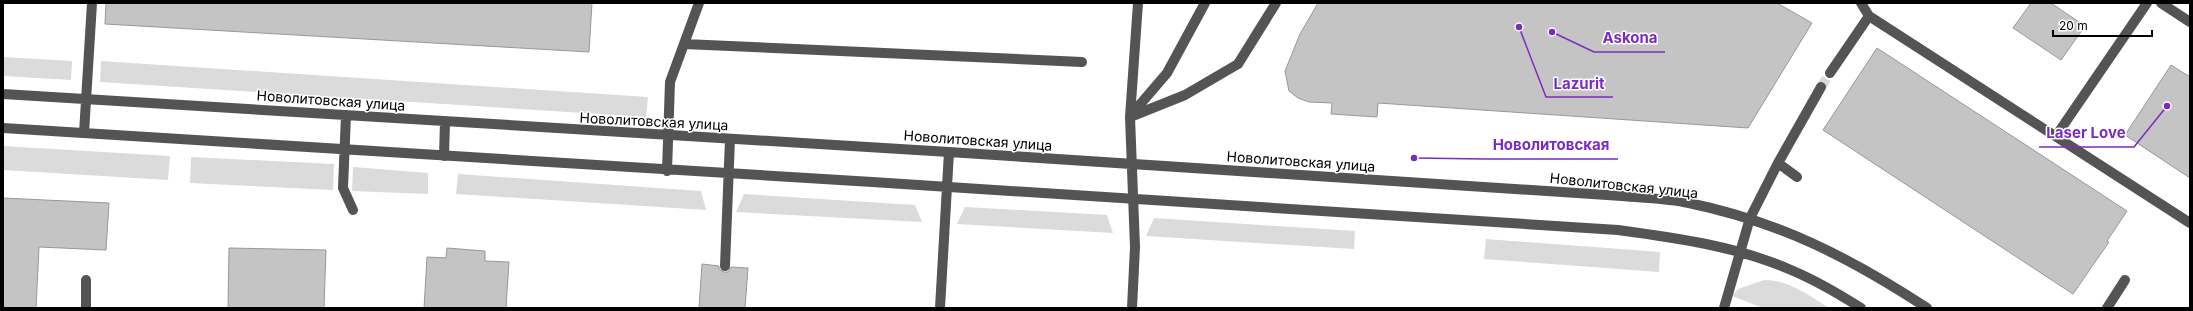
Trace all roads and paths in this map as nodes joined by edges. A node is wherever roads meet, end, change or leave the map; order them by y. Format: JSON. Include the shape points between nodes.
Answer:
{"nodes":[{"id":1,"x":92,"y":3,"type":"edge"},
{"id":2,"x":699,"y":3,"type":"edge"},
{"id":3,"x":1138,"y":3,"type":"edge"},
{"id":4,"x":1205,"y":3,"type":"edge"},
{"id":5,"x":1276,"y":3,"type":"edge"},
{"id":6,"x":1861,"y":3,"type":"edge"},
{"id":7,"x":2147,"y":3,"type":"edge"},
{"id":8,"x":2161,"y":3,"type":"edge"},
{"id":9,"x":1869,"y":16,"type":"junction"},
{"id":10,"x":2190,"y":22,"type":"edge"},
{"id":11,"x":684,"y":44,"type":"junction"},
{"id":12,"x":1082,"y":62,"type":"dead end"},
{"id":13,"x":1830,"y":73,"type":"tunnel mouth"},
{"id":14,"x":1821,"y":87,"type":"tunnel mouth"},
{"id":15,"x":3,"y":94,"type":"edge"},
{"id":16,"x":86,"y":99,"type":"junction"},
{"id":17,"x":346,"y":115,"type":"junction"},
{"id":18,"x":1130,"y":117,"type":"junction"},
{"id":19,"x":445,"y":122,"type":"junction"},
{"id":20,"x":3,"y":128,"type":"edge"},
{"id":21,"x":84,"y":134,"type":"junction"},
{"id":22,"x":668,"y":136,"type":"junction"},
{"id":23,"x":2056,"y":136,"type":"junction"},
{"id":24,"x":730,"y":140,"type":"junction"},
{"id":25,"x":344,"y":150,"type":"junction"},
{"id":26,"x":949,"y":152,"type":"junction"},
{"id":27,"x":444,"y":156,"type":"junction"},
{"id":28,"x":1778,"y":163,"type":"junction"},
{"id":29,"x":1132,"y":164,"type":"junction"},
{"id":30,"x":666,"y":171,"type":"junction"},
{"id":31,"x":729,"y":174,"type":"junction"},
{"id":32,"x":1797,"y":177,"type":"dead end"},
{"id":33,"x":948,"y":187,"type":"junction"},
{"id":34,"x":1133,"y":198,"type":"junction"},
{"id":35,"x":354,"y":210,"type":"dead end"},
{"id":36,"x":1750,"y":218,"type":"junction"},
{"id":37,"x":2190,"y":223,"type":"edge"},
{"id":38,"x":1741,"y":252,"type":"junction"},
{"id":39,"x":725,"y":266,"type":"dead end"},
{"id":40,"x":86,"y":280,"type":"dead end"},
{"id":41,"x":2125,"y":280,"type":"dead end"},
{"id":42,"x":1911,"y":304,"type":"edge"},
{"id":43,"x":86,"y":308,"type":"edge"},
{"id":44,"x":940,"y":308,"type":"edge"},
{"id":45,"x":1132,"y":308,"type":"edge"},
{"id":46,"x":1724,"y":308,"type":"edge"},
{"id":47,"x":1861,"y":308,"type":"edge"},
{"id":48,"x":1926,"y":308,"type":"edge"},
{"id":49,"x":2107,"y":308,"type":"edge"}],
"edges":[{"from":1,"to":16,"type":"street"},
{"from":2,"to":11,"type":"street"},
{"from":3,"to":18,"type":"street"},
{"from":4,"to":18,"type":"street","via":[[1167,73]]},
{"from":5,"to":18,"type":"street","via":[[1238,64],[1185,95]]},
{"from":6,"to":9,"type":"street"},
{"from":7,"to":23,"type":"street"},
{"from":8,"to":10,"type":"street"},
{"from":9,"to":13,"type":"street"},
{"from":9,"to":23,"type":"street"},
{"from":11,"to":12,"type":"street"},
{"from":11,"to":22,"type":"street","via":[[670,82]]},
{"from":14,"to":28,"type":"street"},
{"from":15,"to":16,"type":"street","name":"Новолитовская улица"},
{"from":16,"to":17,"type":"street","name":"Новолитовская улица"},
{"from":16,"to":21,"type":"street"},
{"from":17,"to":19,"type":"street","name":"Новолитовская улица"},
{"from":17,"to":25,"type":"street"},
{"from":18,"to":29,"type":"street"},
{"from":19,"to":22,"type":"street","name":"Новолитовская улица"},
{"from":19,"to":27,"type":"street"},
{"from":20,"to":21,"type":"street"},
{"from":21,"to":25,"type":"street"},
{"from":22,"to":24,"type":"street","name":"Новолитовская улица"},
{"from":22,"to":30,"type":"street"},
{"from":23,"to":37,"type":"street"},
{"from":24,"to":26,"type":"street","name":"Новолитовская улица"},
{"from":24,"to":31,"type":"street"},
{"from":25,"to":27,"type":"street"},
{"from":25,"to":35,"type":"street","via":[[343,188]]},
{"from":26,"to":29,"type":"street","name":"Новолитовская улица"},
{"from":26,"to":33,"type":"street"},
{"from":27,"to":30,"type":"street"},
{"from":28,"to":32,"type":"street"},
{"from":28,"to":36,"type":"street"},
{"from":29,"to":34,"type":"street"},
{"from":29,"to":36,"type":"street","name":"Новолитовская улица","via":[[1622,196],[1687,203]]},
{"from":30,"to":31,"type":"street"},
{"from":31,"to":33,"type":"street"},
{"from":31,"to":39,"type":"street"},
{"from":33,"to":34,"type":"street"},
{"from":33,"to":44,"type":"street"},
{"from":34,"to":38,"type":"street","via":[[1618,230],[1681,238]]},
{"from":34,"to":45,"type":"street"},
{"from":36,"to":38,"type":"street"},
{"from":36,"to":42,"type":"street","name":"Новолитовская улица","via":[[1809,241],[1856,265]]},
{"from":38,"to":46,"type":"street"},
{"from":38,"to":47,"type":"street","via":[[1791,270]]},
{"from":40,"to":43,"type":"street"},
{"from":41,"to":49,"type":"street"},
{"from":42,"to":48,"type":"street","name":"Новолитовская улица"}]}
